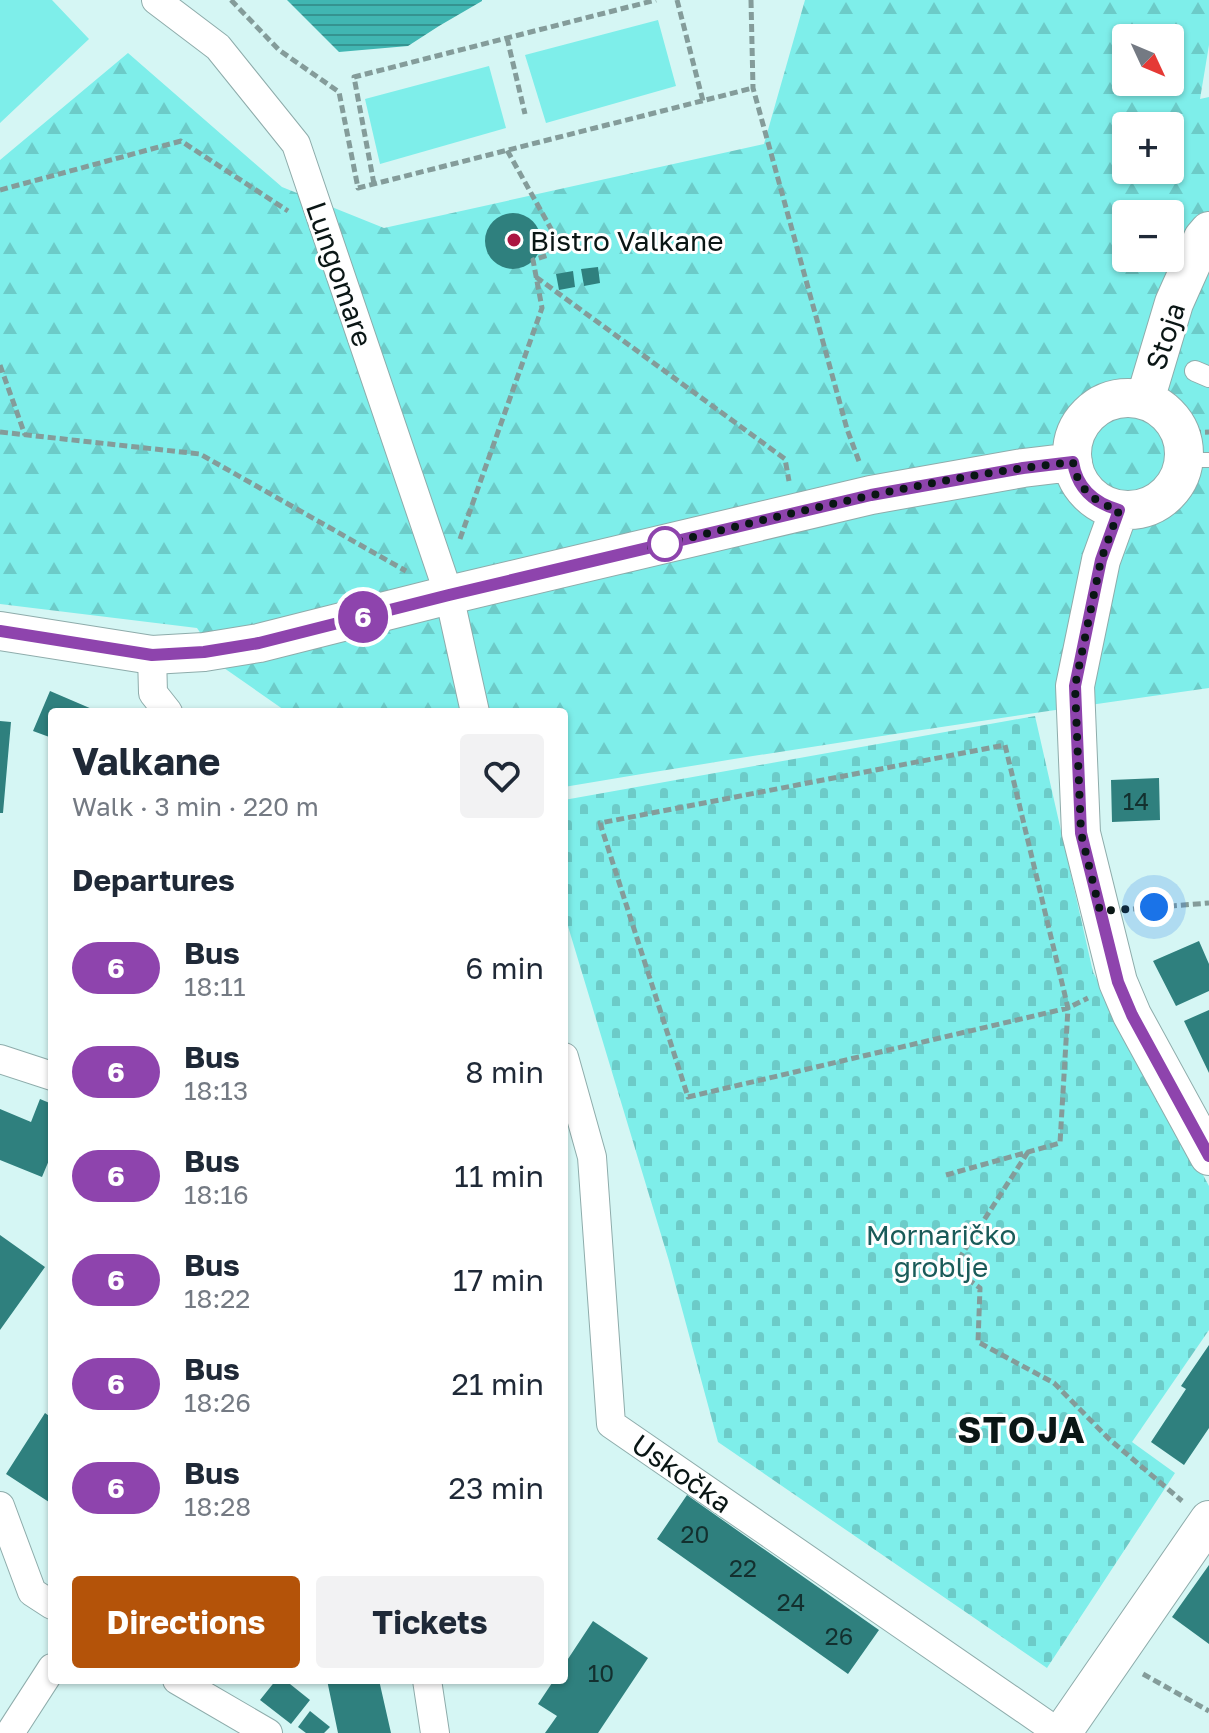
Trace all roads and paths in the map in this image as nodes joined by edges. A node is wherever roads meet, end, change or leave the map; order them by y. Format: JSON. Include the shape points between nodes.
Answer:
{"nodes":[{"id":1,"x":156,"y":0,"type":"edge"},
{"id":2,"x":231,"y":0,"type":"edge"},
{"id":3,"x":656,"y":0,"type":"edge"},
{"id":4,"x":677,"y":0,"type":"edge"},
{"id":5,"x":751,"y":0,"type":"edge"},
{"id":6,"x":507,"y":38,"type":"junction"},
{"id":7,"x":753,"y":88,"type":"junction"},
{"id":8,"x":703,"y":101,"type":"junction"},
{"id":9,"x":525,"y":114,"type":"dead end"},
{"id":10,"x":507,"y":150,"type":"junction"},
{"id":11,"x":374,"y":184,"type":"junction"},
{"id":12,"x":0,"y":190,"type":"edge"},
{"id":13,"x":1209,"y":231,"type":"edge"},
{"id":14,"x":328,"y":238,"type":"junction"},
{"id":15,"x":535,"y":276,"type":"junction"},
{"id":16,"x":0,"y":365,"type":"edge"},
{"id":17,"x":1145,"y":400,"type":"junction"},
{"id":18,"x":0,"y":432,"type":"edge"},
{"id":19,"x":25,"y":435,"type":"junction"},
{"id":20,"x":1196,"y":446,"type":"edge"},
{"id":21,"x":785,"y":459,"type":"dead end"},
{"id":22,"x":1073,"y":462,"type":"junction"},
{"id":23,"x":871,"y":495,"type":"junction"},
{"id":24,"x":1119,"y":510,"type":"junction"},
{"id":25,"x":447,"y":588,"type":"junction"},
{"id":26,"x":0,"y":631,"type":"edge"},
{"id":27,"x":152,"y":655,"type":"junction"},
{"id":28,"x":165,"y":708,"type":"edge"},
{"id":29,"x":474,"y":708,"type":"edge"},
{"id":30,"x":1209,"y":903,"type":"edge"},
{"id":31,"x":1100,"y":911,"type":"junction"},
{"id":32,"x":1118,"y":982,"type":"junction"},
{"id":33,"x":1068,"y":1008,"type":"junction"},
{"id":34,"x":0,"y":1059,"type":"edge"},
{"id":35,"x":568,"y":1071,"type":"edge"},
{"id":36,"x":48,"y":1075,"type":"edge"},
{"id":37,"x":1028,"y":1152,"type":"junction"},
{"id":38,"x":1209,"y":1156,"type":"edge"},
{"id":39,"x":946,"y":1175,"type":"dead end"},
{"id":40,"x":0,"y":1506,"type":"edge"},
{"id":41,"x":1208,"y":1521,"type":"edge"},
{"id":42,"x":48,"y":1602,"type":"edge"},
{"id":43,"x":48,"y":1674,"type":"edge"},
{"id":44,"x":1147,"y":1676,"type":"dead end"},
{"id":45,"x":184,"y":1684,"type":"edge"},
{"id":46,"x":428,"y":1684,"type":"edge"},
{"id":47,"x":1209,"y":1711,"type":"edge"},
{"id":48,"x":10,"y":1733,"type":"edge"},
{"id":49,"x":268,"y":1733,"type":"edge"},
{"id":50,"x":435,"y":1733,"type":"edge"},
{"id":51,"x":1061,"y":1733,"type":"edge"}],
"edges":[{"from":1,"to":14,"type":"street","name":"Lungomare","via":[[218,47],[296,144]]},
{"from":2,"to":11,"type":"path","via":[[279,50],[339,92],[358,188]]},
{"from":3,"to":6,"type":"path"},
{"from":4,"to":8,"type":"path"},
{"from":5,"to":7,"type":"path"},
{"from":6,"to":9,"type":"path"},
{"from":6,"to":11,"type":"path","via":[[354,77]]},
{"from":7,"to":8,"type":"path"},
{"from":7,"to":23,"type":"path","via":[[847,429]]},
{"from":8,"to":10,"type":"path"},
{"from":10,"to":11,"type":"path"},
{"from":10,"to":15,"type":"path","via":[[555,236],[548,255],[533,260]]},
{"from":12,"to":14,"type":"path","via":[[181,141]]},
{"from":13,"to":17,"type":"main road","name":"Stoja","via":[[1174,303]]},
{"from":14,"to":25,"type":"street","name":"Lungomare"},
{"from":15,"to":21,"type":"path"},
{"from":15,"to":25,"type":"path","via":[[542,308]]},
{"from":16,"to":19,"type":"path"},
{"from":17,"to":20,"type":"main road","name":"Stoja","via":[[1173,418]]},
{"from":17,"to":22,"type":"main road","name":"Stoja","via":[[1114,399],[1088,414],[1073,441]]},
{"from":18,"to":19,"type":"path"},
{"from":19,"to":25,"type":"path","via":[[200,454],[351,541]]},
{"from":20,"to":24,"type":"main road","name":"Stoja","via":[[1167,496],[1144,508]]},
{"from":22,"to":23,"type":"main road"},
{"from":22,"to":24,"type":"main road","via":[[1091,497]]},
{"from":23,"to":25,"type":"main road"},
{"from":24,"to":31,"type":"main road","via":[[1101,560],[1075,686],[1081,833]]},
{"from":25,"to":27,"type":"main road","via":[[259,643]]},
{"from":25,"to":29,"type":"street"},
{"from":26,"to":27,"type":"main road"},
{"from":27,"to":28,"type":"street","via":[[153,693]]},
{"from":30,"to":31,"type":"path"},
{"from":31,"to":32,"type":"main road"},
{"from":32,"to":33,"type":"path"},
{"from":32,"to":38,"type":"main road"},
{"from":33,"to":33,"type":"path","via":[[688,1097],[600,823],[1005,745]]},
{"from":33,"to":37,"type":"path","via":[[1060,1143]]},
{"from":34,"to":36,"type":"street"},
{"from":35,"to":51,"type":"street","name":"Uskočka","via":[[592,1157],[611,1424]]},
{"from":37,"to":39,"type":"path"},
{"from":37,"to":41,"type":"path","via":[[953,1268],[980,1288],[978,1342],[1054,1383],[1109,1439]]},
{"from":40,"to":42,"type":"street","via":[[32,1592]]},
{"from":41,"to":51,"type":"main road"},
{"from":43,"to":48,"type":"street"},
{"from":44,"to":47,"type":"path"},
{"from":45,"to":49,"type":"street"},
{"from":46,"to":50,"type":"street"}]}
